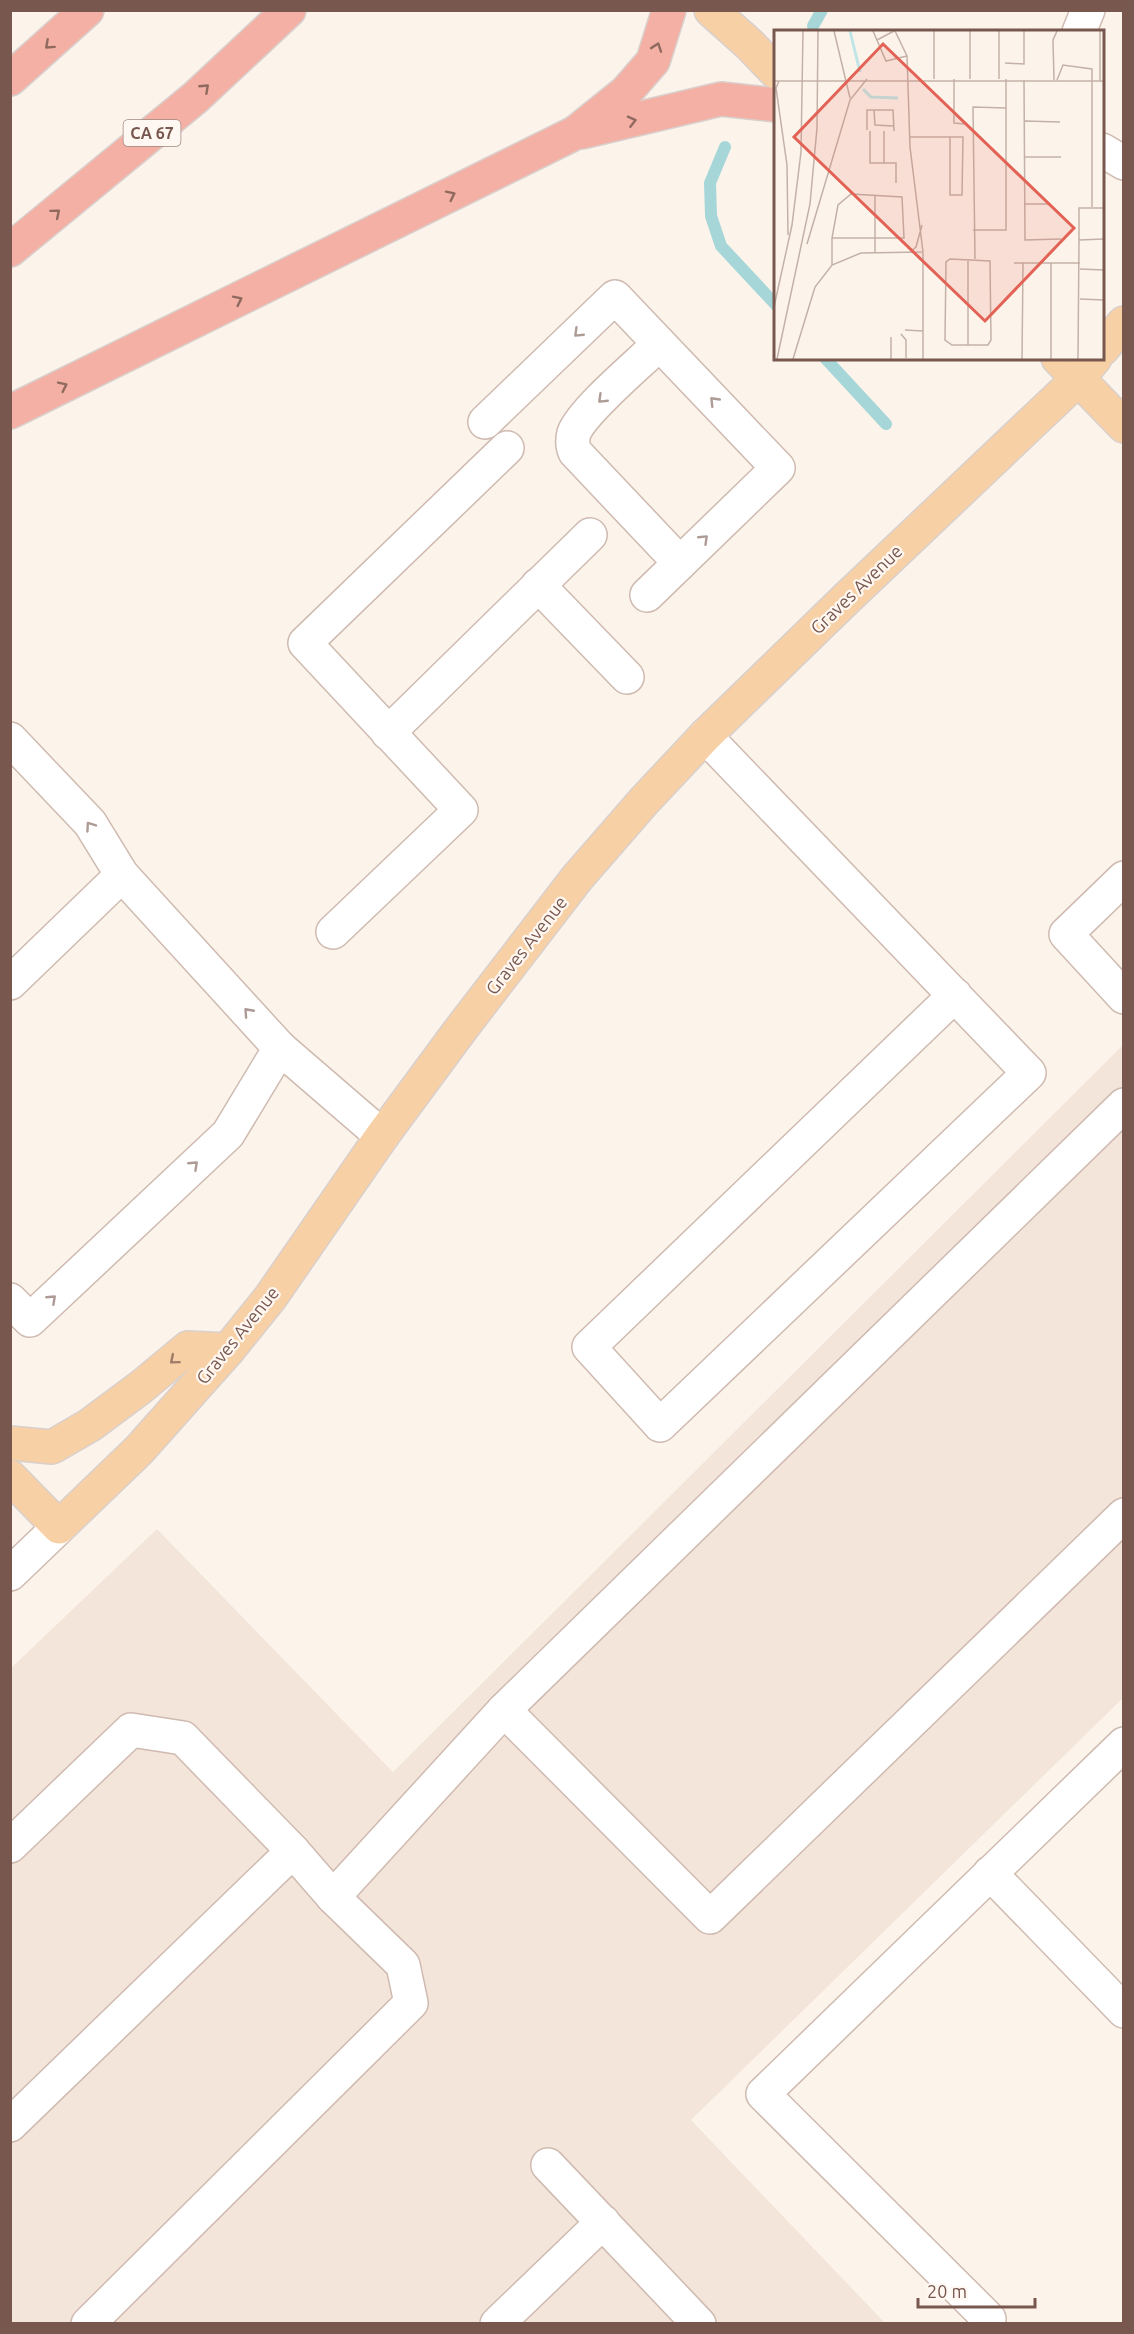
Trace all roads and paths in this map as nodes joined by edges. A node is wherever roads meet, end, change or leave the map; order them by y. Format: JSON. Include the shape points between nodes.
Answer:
{"nodes":[{"id":1,"x":87,"y":10,"type":"edge"},
{"id":2,"x":289,"y":10,"type":"edge"},
{"id":3,"x":669,"y":10,"type":"edge"},
{"id":4,"x":711,"y":10,"type":"edge"},
{"id":5,"x":1088,"y":10,"type":"edge"},
{"id":6,"x":1080,"y":30,"type":"edge"},
{"id":7,"x":774,"y":70,"type":"edge"},
{"id":8,"x":10,"y":79,"type":"edge"},
{"id":9,"x":774,"y":105,"type":"edge"},
{"id":10,"x":575,"y":133,"type":"junction"},
{"id":11,"x":1104,"y":151,"type":"edge"},
{"id":12,"x":1124,"y":163,"type":"edge"},
{"id":13,"x":10,"y":250,"type":"edge"},
{"id":14,"x":1124,"y":323,"type":"edge"},
{"id":15,"x":659,"y":344,"type":"junction"},
{"id":16,"x":1104,"y":347,"type":"edge"},
{"id":17,"x":1077,"y":365,"type":"edge"},
{"id":18,"x":10,"y":412,"type":"edge"},
{"id":19,"x":485,"y":422,"type":"dead end"},
{"id":20,"x":1124,"y":426,"type":"edge"},
{"id":21,"x":507,"y":448,"type":"dead end"},
{"id":22,"x":590,"y":535,"type":"dead end"},
{"id":23,"x":680,"y":563,"type":"junction"},
{"id":24,"x":538,"y":585,"type":"junction"},
{"id":25,"x":647,"y":595,"type":"dead end"},
{"id":26,"x":627,"y":677,"type":"dead end"},
{"id":27,"x":388,"y":733,"type":"junction"},
{"id":28,"x":705,"y":736,"type":"junction"},
{"id":29,"x":10,"y":739,"type":"edge"},
{"id":30,"x":122,"y":875,"type":"junction"},
{"id":31,"x":1124,"y":879,"type":"edge"},
{"id":32,"x":333,"y":932,"type":"dead end"},
{"id":33,"x":10,"y":983,"type":"edge"},
{"id":34,"x":955,"y":995,"type":"junction"},
{"id":35,"x":1124,"y":997,"type":"edge"},
{"id":36,"x":280,"y":1048,"type":"junction"},
{"id":37,"x":1124,"y":1105,"type":"edge"},
{"id":38,"x":382,"y":1136,"type":"junction"},
{"id":39,"x":10,"y":1300,"type":"edge"},
{"id":40,"x":228,"y":1350,"type":"junction"},
{"id":41,"x":10,"y":1443,"type":"edge"},
{"id":42,"x":10,"y":1477,"type":"edge"},
{"id":43,"x":1124,"y":1515,"type":"edge"},
{"id":44,"x":59,"y":1527,"type":"junction"},
{"id":45,"x":10,"y":1574,"type":"edge"},
{"id":46,"x":504,"y":1710,"type":"junction"},
{"id":47,"x":1124,"y":1744,"type":"edge"},
{"id":48,"x":10,"y":1846,"type":"edge"},
{"id":49,"x":293,"y":1851,"type":"junction"},
{"id":50,"x":990,"y":1873,"type":"junction"},
{"id":51,"x":333,"y":1897,"type":"junction"},
{"id":52,"x":1124,"y":2010,"type":"edge"},
{"id":53,"x":10,"y":2125,"type":"edge"},
{"id":54,"x":548,"y":2165,"type":"dead end"},
{"id":55,"x":603,"y":2222,"type":"junction"},
{"id":56,"x":988,"y":2319,"type":"dead end"},
{"id":57,"x":88,"y":2324,"type":"edge"},
{"id":58,"x":497,"y":2324,"type":"edge"},
{"id":59,"x":699,"y":2324,"type":"edge"}],
"edges":[{"from":1,"to":8,"type":"highway","one_way":true},
{"from":13,"to":2,"type":"highway","number":"CA 67","one_way":true,"via":[[195,97]]},
{"from":10,"to":3,"type":"highway","one_way":true,"via":[[626,92],[652,61]]},
{"from":4,"to":7,"type":"main road"},
{"from":5,"to":6,"type":"street"},
{"from":10,"to":9,"type":"highway","one_way":true,"via":[[722,99]]},
{"from":18,"to":10,"type":"highway","one_way":true},
{"from":11,"to":12,"type":"street"},
{"from":14,"to":16,"type":"main road"},
{"from":15,"to":19,"type":"street","one_way":true,"via":[[615,297]]},
{"from":15,"to":23,"type":"street","one_way":true,"via":[[585,416],[572,444],[575,452]]},
{"from":23,"to":15,"type":"street","one_way":true,"via":[[777,468]]},
{"from":17,"to":20,"type":"main road"},
{"from":17,"to":28,"type":"main road","name":"Graves Avenue","via":[[901,545]]},
{"from":21,"to":27,"type":"street","via":[[305,643]]},
{"from":22,"to":24,"type":"street"},
{"from":23,"to":25,"type":"street"},
{"from":24,"to":26,"type":"street"},
{"from":24,"to":27,"type":"street"},
{"from":27,"to":32,"type":"street","via":[[461,810]]},
{"from":28,"to":34,"type":"street"},
{"from":28,"to":38,"type":"main road","name":"Graves Avenue","via":[[577,878]]},
{"from":30,"to":29,"type":"street","one_way":true,"via":[[90,823]]},
{"from":30,"to":33,"type":"street"},
{"from":36,"to":30,"type":"street","one_way":true},
{"from":31,"to":35,"type":"street","via":[[1066,934]]},
{"from":34,"to":34,"type":"street","via":[[1029,1073],[660,1425],[589,1347]]},
{"from":36,"to":38,"type":"street"},
{"from":39,"to":36,"type":"street","one_way":true,"via":[[30,1320],[228,1134]]},
{"from":37,"to":46,"type":"street"},
{"from":38,"to":40,"type":"main road","name":"Graves Avenue","via":[[270,1298]]},
{"from":40,"to":41,"type":"main road","one_way":true,"via":[[188,1348],[141,1388],[52,1447]]},
{"from":40,"to":44,"type":"main road","name":"Graves Avenue","via":[[139,1450]]},
{"from":42,"to":44,"type":"main road"},
{"from":43,"to":46,"type":"street","via":[[710,1917]]},
{"from":44,"to":45,"type":"street"},
{"from":46,"to":51,"type":"street"},
{"from":47,"to":50,"type":"street"},
{"from":48,"to":49,"type":"street","via":[[131,1730],[183,1738]]},
{"from":49,"to":51,"type":"street"},
{"from":49,"to":53,"type":"street"},
{"from":50,"to":52,"type":"street"},
{"from":50,"to":56,"type":"street","via":[[763,2094]]},
{"from":51,"to":57,"type":"street","via":[[403,1965],[411,2003]]},
{"from":54,"to":55,"type":"street"},
{"from":55,"to":58,"type":"street"},
{"from":55,"to":59,"type":"street"}]}
